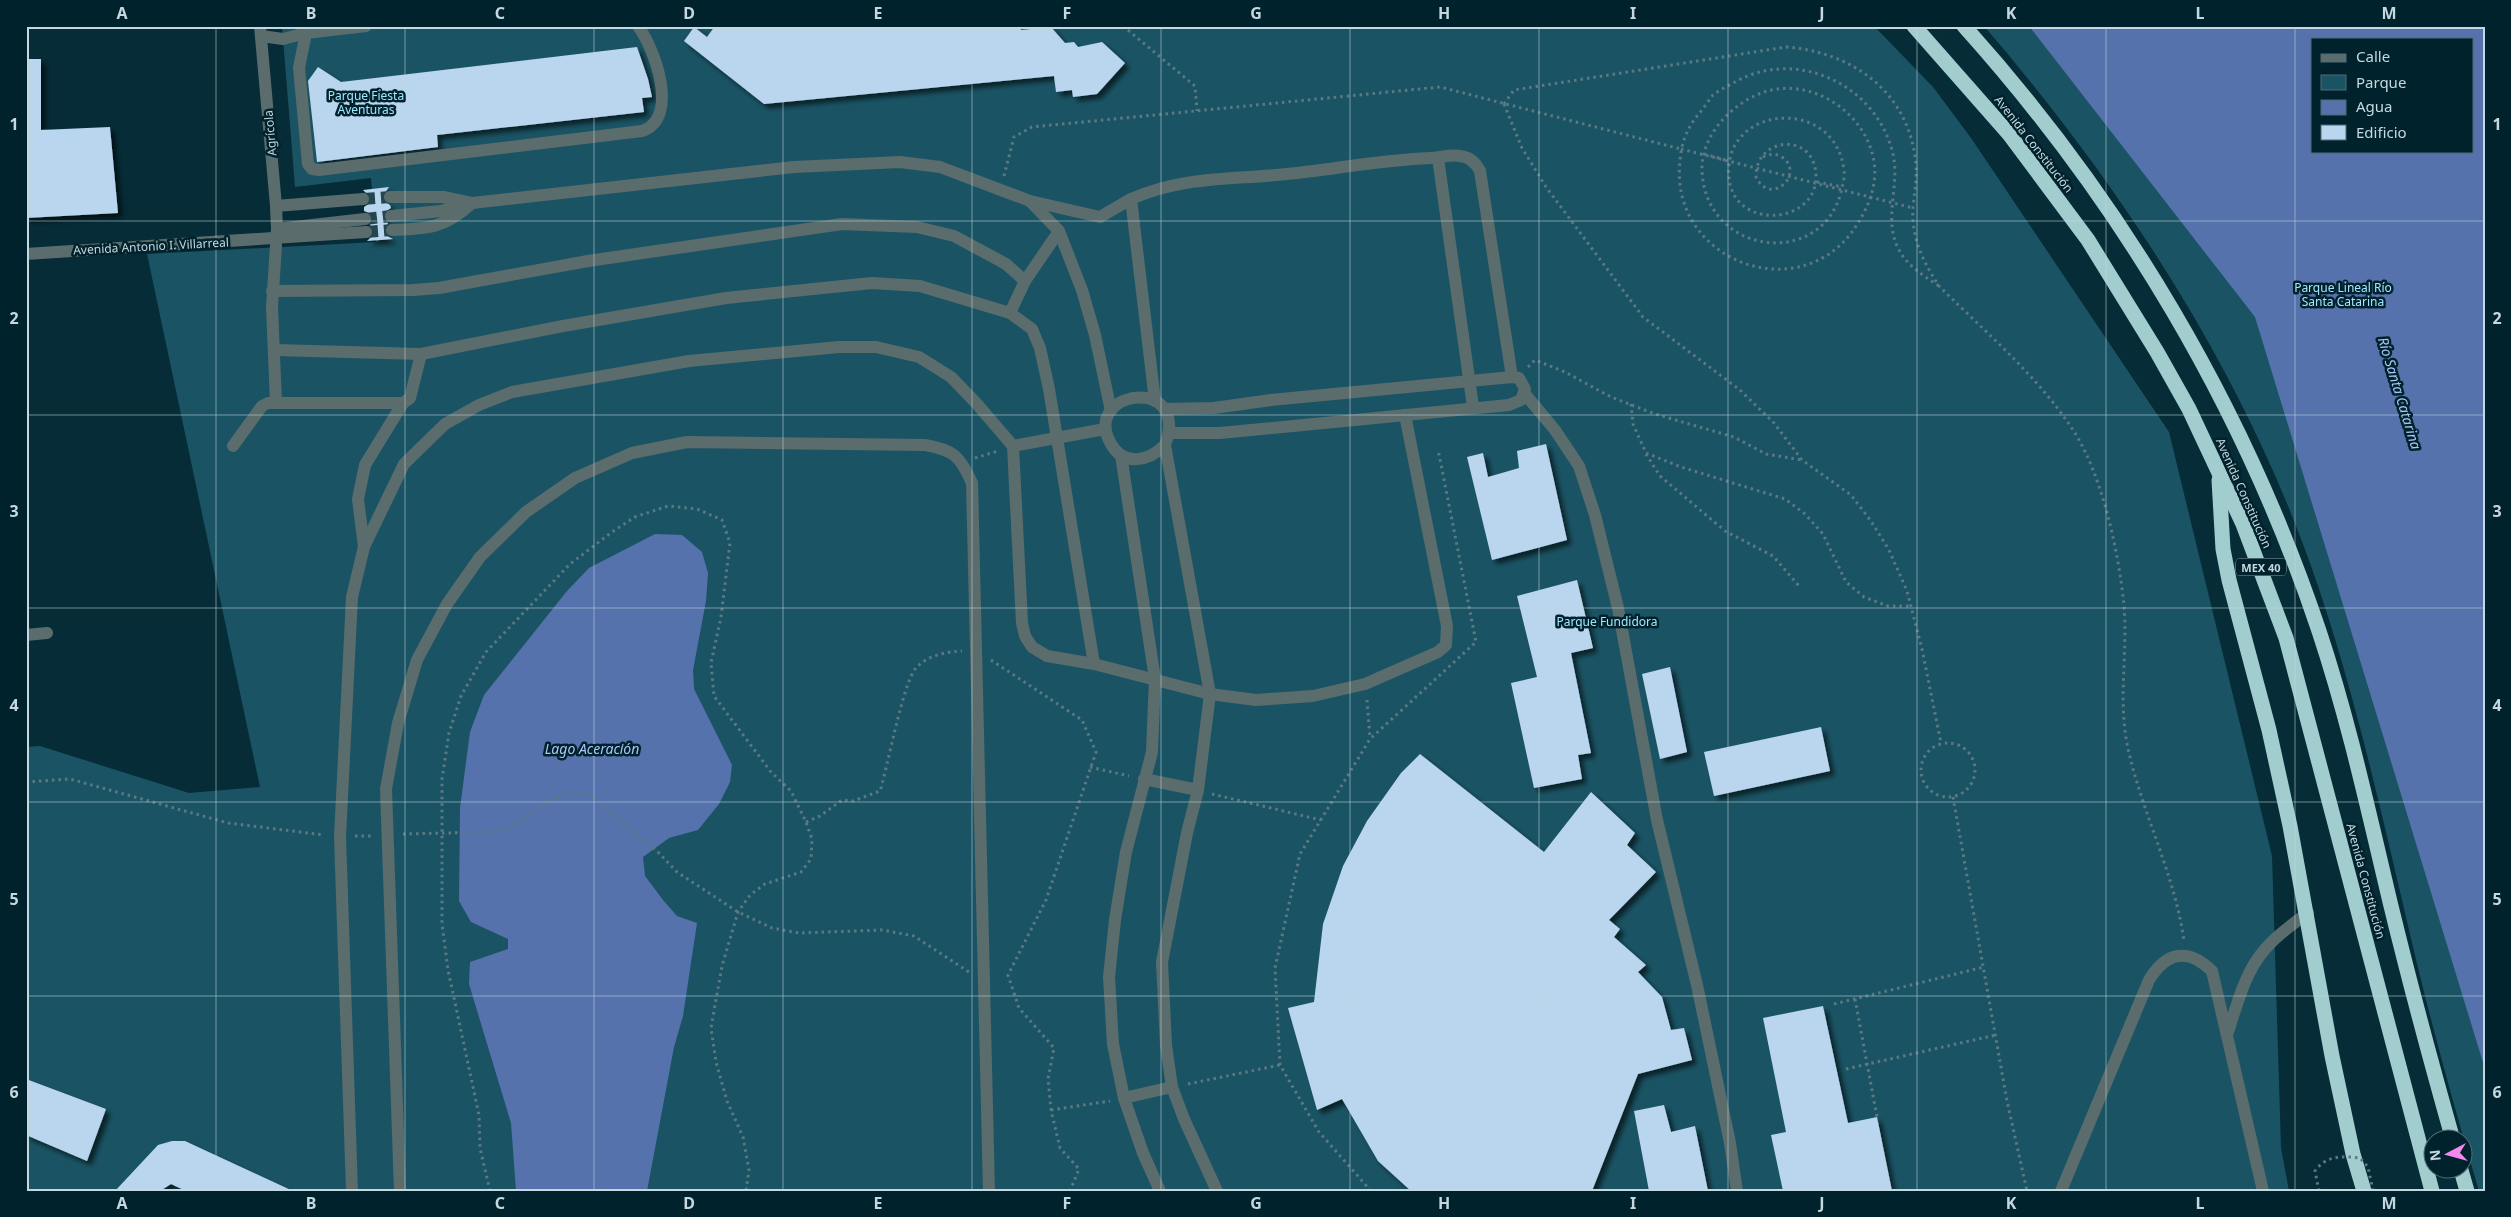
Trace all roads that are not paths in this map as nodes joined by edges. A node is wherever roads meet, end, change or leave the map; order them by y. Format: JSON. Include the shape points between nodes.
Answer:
{"nodes":[{"id":1,"x":366,"y":26,"type":"edge"},
{"id":2,"x":638,"y":26,"type":"edge"},
{"id":3,"x":1914,"y":26,"type":"edge"},
{"id":4,"x":1964,"y":26,"type":"edge"},
{"id":5,"x":305,"y":29,"type":"edge"},
{"id":6,"x":260,"y":31,"type":"edge"},
{"id":7,"x":1438,"y":158,"type":"junction"},
{"id":8,"x":390,"y":197,"type":"tunnel mouth"},
{"id":9,"x":363,"y":199,"type":"tunnel mouth"},
{"id":10,"x":1130,"y":199,"type":"junction"},
{"id":11,"x":1030,"y":201,"type":"junction"},
{"id":12,"x":472,"y":203,"type":"junction"},
{"id":13,"x":276,"y":206,"type":"junction"},
{"id":14,"x":391,"y":216,"type":"tunnel mouth"},
{"id":15,"x":365,"y":218,"type":"tunnel mouth"},
{"id":16,"x":392,"y":230,"type":"tunnel mouth"},
{"id":17,"x":1058,"y":231,"type":"junction"},
{"id":18,"x":366,"y":232,"type":"tunnel mouth"},
{"id":19,"x":276,"y":234,"type":"junction"},
{"id":20,"x":26,"y":254,"type":"edge"},
{"id":21,"x":1025,"y":281,"type":"junction"},
{"id":22,"x":272,"y":291,"type":"junction"},
{"id":23,"x":1010,"y":313,"type":"junction"},
{"id":24,"x":275,"y":350,"type":"junction"},
{"id":25,"x":421,"y":354,"type":"junction"},
{"id":26,"x":1515,"y":378,"type":"junction"},
{"id":27,"x":1470,"y":381,"type":"junction"},
{"id":28,"x":1525,"y":394,"type":"junction"},
{"id":29,"x":276,"y":403,"type":"junction"},
{"id":30,"x":403,"y":404,"type":"junction"},
{"id":31,"x":1160,"y":405,"type":"junction"},
{"id":32,"x":1473,"y":407,"type":"junction"},
{"id":33,"x":1111,"y":411,"type":"junction"},
{"id":34,"x":1405,"y":414,"type":"junction"},
{"id":35,"x":1105,"y":429,"type":"junction"},
{"id":36,"x":1167,"y":439,"type":"junction"},
{"id":37,"x":1056,"y":440,"type":"junction"},
{"id":38,"x":233,"y":446,"type":"dead end"},
{"id":39,"x":1013,"y":446,"type":"junction"},
{"id":40,"x":1121,"y":455,"type":"junction"},
{"id":41,"x":2218,"y":468,"type":"junction"},
{"id":42,"x":364,"y":547,"type":"junction"},
{"id":43,"x":47,"y":633,"type":"dead end"},
{"id":44,"x":26,"y":635,"type":"edge"},
{"id":45,"x":1094,"y":664,"type":"junction"},
{"id":46,"x":1155,"y":679,"type":"junction"},
{"id":47,"x":1210,"y":694,"type":"junction"},
{"id":48,"x":1144,"y":779,"type":"junction"},
{"id":49,"x":1198,"y":790,"type":"junction"},
{"id":50,"x":2308,"y":914,"type":"junction"},
{"id":51,"x":2228,"y":1033,"type":"junction"},
{"id":52,"x":1172,"y":1087,"type":"junction"},
{"id":53,"x":1124,"y":1098,"type":"junction"},
{"id":54,"x":2450,"y":1130,"type":"edge"},
{"id":55,"x":2423,"y":1157,"type":"junction"},
{"id":56,"x":352,"y":1191,"type":"edge"},
{"id":57,"x":400,"y":1191,"type":"edge"},
{"id":58,"x":989,"y":1191,"type":"edge"},
{"id":59,"x":1160,"y":1191,"type":"edge"},
{"id":60,"x":1217,"y":1191,"type":"edge"},
{"id":61,"x":1737,"y":1191,"type":"edge"},
{"id":62,"x":2061,"y":1191,"type":"edge"},
{"id":63,"x":2263,"y":1191,"type":"edge"},
{"id":64,"x":2364,"y":1191,"type":"edge"},
{"id":65,"x":2432,"y":1191,"type":"edge"},
{"id":66,"x":2438,"y":1191,"type":"edge"}],
"edges":[{"from":1,"to":5,"type":"street"},
{"from":2,"to":5,"type":"street","via":[[653,50],[662,94],[659,115],[651,128],[316,170],[308,164],[300,81]]},
{"from":3,"to":41,"type":"highway","name":"Avenida Constitución","number":"MEX 40","via":[[2009,134],[2088,240],[2157,352]]},
{"from":4,"to":54,"type":"highway","name":"Avenida Constitución","number":"MEX 40","via":[[2033,107],[2114,217],[2187,333],[2249,454],[2276,515],[2327,658],[2351,739],[2410,984]]},
{"from":5,"to":6,"type":"street","via":[[283,38]]},
{"from":6,"to":13,"type":"street","name":"Agrícola"},
{"from":7,"to":10,"type":"street","via":[[1385,160],[1287,174],[1198,179],[1156,188]]},
{"from":7,"to":26,"type":"street","via":[[1460,156],[1476,163],[1480,171]]},
{"from":7,"to":27,"type":"street"},
{"from":8,"to":12,"type":"street","via":[[443,197]]},
{"from":9,"to":13,"type":"street"},
{"from":10,"to":11,"type":"street","via":[[1100,217]]},
{"from":10,"to":31,"type":"street"},
{"from":11,"to":12,"type":"street","via":[[940,167],[900,162],[794,167]]},
{"from":11,"to":17,"type":"street"},
{"from":12,"to":14,"type":"street","via":[[441,211]]},
{"from":12,"to":16,"type":"street","via":[[442,224]]},
{"from":13,"to":19,"type":"street","name":"Agrícola"},
{"from":15,"to":19,"type":"street"},
{"from":17,"to":21,"type":"street"},
{"from":17,"to":33,"type":"street","via":[[1082,290]]},
{"from":18,"to":19,"type":"street"},
{"from":19,"to":20,"type":"street","name":"Avenida Antonio I. Villarreal"},
{"from":19,"to":22,"type":"street","name":"Agrícola"},
{"from":21,"to":22,"type":"street","via":[[1006,264],[954,236],[917,227],[842,224],[588,261],[438,288]]},
{"from":21,"to":23,"type":"street"},
{"from":22,"to":24,"type":"street","name":"Agrícola"},
{"from":23,"to":25,"type":"street","via":[[920,286],[872,283],[726,298]]},
{"from":23,"to":37,"type":"street","via":[[1032,329],[1040,348]]},
{"from":24,"to":25,"type":"street"},
{"from":24,"to":29,"type":"street","name":"Agrícola"},
{"from":25,"to":30,"type":"street","via":[[410,398]]},
{"from":26,"to":27,"type":"street"},
{"from":26,"to":28,"type":"street","via":[[1525,389]]},
{"from":27,"to":31,"type":"street","via":[[1214,408]]},
{"from":27,"to":32,"type":"street"},
{"from":28,"to":32,"type":"street","via":[[1516,403]]},
{"from":28,"to":61,"type":"street","via":[[1579,466],[1595,515],[1618,608],[1657,820],[1697,985]]},
{"from":29,"to":30,"type":"street"},
{"from":29,"to":38,"type":"street","via":[[262,406]]},
{"from":30,"to":42,"type":"street","via":[[365,465],[358,499]]},
{"from":31,"to":33,"type":"street","via":[[1143,396],[1131,397]]},
{"from":31,"to":36,"type":"street","via":[[1169,421]]},
{"from":32,"to":34,"type":"street"},
{"from":33,"to":35,"type":"street"},
{"from":34,"to":36,"type":"street"},
{"from":34,"to":47,"type":"street","via":[[1448,626],[1446,645],[1438,652],[1365,684],[1313,696],[1256,700]]},
{"from":35,"to":37,"type":"street"},
{"from":35,"to":40,"type":"street","via":[[1112,446]]},
{"from":36,"to":40,"type":"street","via":[[1156,454],[1145,459],[1133,460]]},
{"from":36,"to":47,"type":"street"},
{"from":37,"to":39,"type":"street"},
{"from":37,"to":45,"type":"street"},
{"from":39,"to":42,"type":"street","via":[[951,377],[919,357],[866,347],[689,362],[512,392],[445,424],[404,464]]},
{"from":39,"to":45,"type":"street","via":[[1025,636],[1032,647],[1047,656]]},
{"from":40,"to":46,"type":"street"},
{"from":41,"to":50,"type":"highway","via":[[2222,549],[2268,730]]},
{"from":41,"to":55,"type":"highway","name":"Avenida Constitución","number":"MEX 40","via":[[2266,580],[2286,638]]},
{"from":42,"to":56,"type":"street","via":[[352,597],[340,837]]},
{"from":43,"to":44,"type":"street"},
{"from":45,"to":46,"type":"street"},
{"from":46,"to":47,"type":"street"},
{"from":46,"to":48,"type":"street","via":[[1152,752]]},
{"from":47,"to":49,"type":"street"},
{"from":48,"to":49,"type":"street"},
{"from":48,"to":53,"type":"street","via":[[1126,852],[1109,977],[1113,1044]]},
{"from":49,"to":52,"type":"street","via":[[1162,962],[1166,1046]]},
{"from":50,"to":51,"type":"street","via":[[2262,950],[2247,974]]},
{"from":50,"to":64,"type":"highway","via":[[2332,1056]]},
{"from":51,"to":62,"type":"street","via":[[2212,971],[2200,960],[2186,956],[2172,956],[2158,965]]},
{"from":51,"to":63,"type":"street"},
{"from":52,"to":53,"type":"street"},
{"from":52,"to":60,"type":"street"},
{"from":53,"to":59,"type":"street","via":[[1142,1153]]},
{"from":55,"to":65,"type":"highway","name":"Avenida Constitución","number":"MEX 40"},
{"from":55,"to":66,"type":"highway"},
{"from":57,"to":58,"type":"street","via":[[386,789],[398,723],[417,660],[447,604],[480,557],[526,512],[575,478],[632,452],[686,442],[925,445],[947,449],[962,461],[972,483]]}]}
